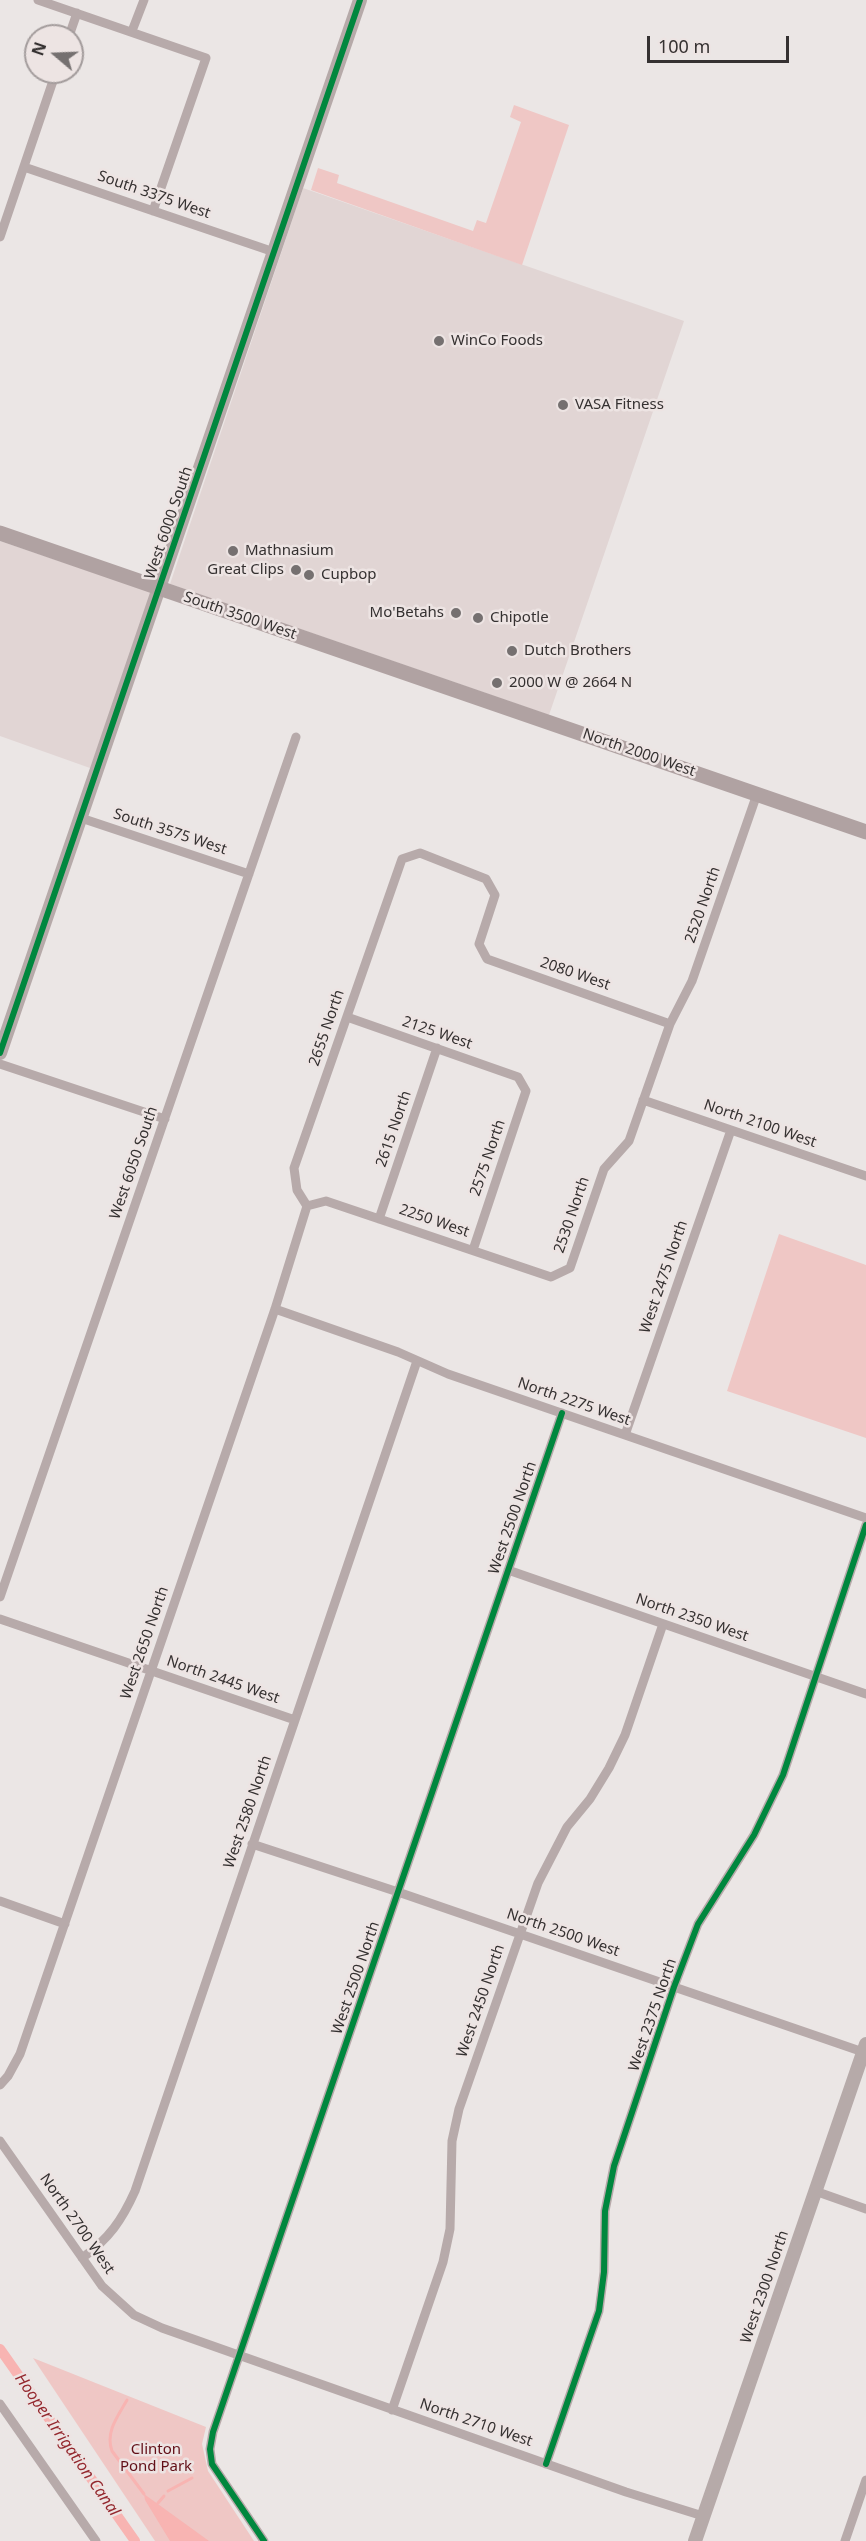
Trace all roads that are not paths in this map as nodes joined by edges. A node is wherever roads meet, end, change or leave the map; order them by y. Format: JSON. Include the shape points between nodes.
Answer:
{"nodes":[{"id":1,"x":38,"y":0,"type":"edge"},
{"id":2,"x":144,"y":0,"type":"edge"},
{"id":3,"x":360,"y":0,"type":"edge"},
{"id":4,"x":76,"y":13,"type":"junction"},
{"id":5,"x":73,"y":24,"type":"edge"},
{"id":6,"x":132,"y":31,"type":"junction"},
{"id":7,"x":52,"y":84,"type":"edge"},
{"id":8,"x":24,"y":167,"type":"junction"},
{"id":9,"x":153,"y":211,"type":"junction"},
{"id":10,"x":0,"y":237,"type":"edge"},
{"id":11,"x":274,"y":252,"type":"junction"},
{"id":12,"x":0,"y":533,"type":"edge"},
{"id":13,"x":159,"y":589,"type":"junction"},
{"id":14,"x":412,"y":675,"type":"joint"},
{"id":15,"x":296,"y":737,"type":"dead end"},
{"id":16,"x":758,"y":794,"type":"junction"},
{"id":17,"x":81,"y":818,"type":"junction"},
{"id":18,"x":866,"y":832,"type":"edge"},
{"id":19,"x":249,"y":874,"type":"junction"},
{"id":20,"x":479,"y":944,"type":"joint"},
{"id":21,"x":347,"y":1017,"type":"junction"},
{"id":22,"x":670,"y":1024,"type":"junction"},
{"id":23,"x":437,"y":1048,"type":"junction"},
{"id":24,"x":0,"y":1053,"type":"edge"},
{"id":25,"x":0,"y":1064,"type":"edge"},
{"id":26,"x":518,"y":1077,"type":"joint"},
{"id":27,"x":643,"y":1100,"type":"junction"},
{"id":28,"x":165,"y":1119,"type":"junction"},
{"id":29,"x":731,"y":1130,"type":"junction"},
{"id":30,"x":866,"y":1176,"type":"edge"},
{"id":31,"x":307,"y":1206,"type":"junction"},
{"id":32,"x":379,"y":1219,"type":"junction"},
{"id":33,"x":472,"y":1250,"type":"junction"},
{"id":34,"x":551,"y":1277,"type":"joint"},
{"id":35,"x":275,"y":1309,"type":"junction"},
{"id":36,"x":417,"y":1360,"type":"junction"},
{"id":37,"x":561,"y":1413,"type":"junction"},
{"id":38,"x":624,"y":1435,"type":"junction"},
{"id":39,"x":866,"y":1518,"type":"edge"},
{"id":40,"x":866,"y":1525,"type":"edge"},
{"id":41,"x":508,"y":1570,"type":"junction"},
{"id":42,"x":0,"y":1597,"type":"edge"},
{"id":43,"x":0,"y":1619,"type":"edge"},
{"id":44,"x":663,"y":1624,"type":"junction"},
{"id":45,"x":152,"y":1671,"type":"junction"},
{"id":46,"x":816,"y":1677,"type":"junction"},
{"id":47,"x":866,"y":1694,"type":"edge"},
{"id":48,"x":295,"y":1720,"type":"junction"},
{"id":49,"x":252,"y":1844,"type":"junction"},
{"id":50,"x":398,"y":1892,"type":"junction"},
{"id":51,"x":0,"y":1901,"type":"edge"},
{"id":52,"x":65,"y":1924,"type":"junction"},
{"id":53,"x":520,"y":1934,"type":"junction"},
{"id":54,"x":675,"y":1987,"type":"junction"},
{"id":55,"x":865,"y":2048,"type":"edge"},
{"id":56,"x":0,"y":2085,"type":"edge"},
{"id":57,"x":0,"y":2141,"type":"edge"},
{"id":58,"x":815,"y":2191,"type":"junction"},
{"id":59,"x":866,"y":2209,"type":"edge"},
{"id":60,"x":82,"y":2258,"type":"junction"},
{"id":61,"x":239,"y":2356,"type":"junction"},
{"id":62,"x":0,"y":2404,"type":"edge"},
{"id":63,"x":392,"y":2410,"type":"junction"},
{"id":64,"x":546,"y":2464,"type":"junction"},
{"id":65,"x":866,"y":2480,"type":"edge"},
{"id":66,"x":704,"y":2516,"type":"junction"},
{"id":67,"x":96,"y":2541,"type":"edge"},
{"id":68,"x":264,"y":2541,"type":"edge"},
{"id":69,"x":695,"y":2541,"type":"edge"},
{"id":70,"x":845,"y":2541,"type":"edge"}],
"edges":[{"from":1,"to":4,"type":"street"},
{"from":2,"to":6,"type":"street"},
{"from":3,"to":11,"type":"street","name":"West 6000 South"},
{"from":4,"to":5,"type":"street"},
{"from":4,"to":6,"type":"street"},
{"from":6,"to":9,"type":"street","via":[[206,58]]},
{"from":7,"to":8,"type":"street"},
{"from":8,"to":9,"type":"street","name":"South 3375 West"},
{"from":8,"to":10,"type":"street"},
{"from":9,"to":11,"type":"street","name":"South 3375 West"},
{"from":11,"to":13,"type":"street","name":"West 6000 South"},
{"from":12,"to":13,"type":"main road","name":"South 3500 West"},
{"from":13,"to":14,"type":"main road","name":"South 3500 West"},
{"from":13,"to":17,"type":"street","name":"West 6000 South"},
{"from":14,"to":16,"type":"main road","name":"North 2000 West"},
{"from":15,"to":19,"type":"street","name":"West 6050 South"},
{"from":16,"to":18,"type":"main road","name":"North 2000 West"},
{"from":16,"to":22,"type":"street","name":"2520 North","via":[[692,981]]},
{"from":17,"to":19,"type":"street","name":"South 3575 West"},
{"from":17,"to":24,"type":"street","name":"West 6000 South"},
{"from":19,"to":28,"type":"street","name":"West 6050 South"},
{"from":20,"to":21,"type":"street","name":"2655 North","via":[[495,895],[486,879],[420,853],[402,859]]},
{"from":20,"to":22,"type":"street","name":"2080 West","via":[[487,959]]},
{"from":21,"to":23,"type":"street","name":"2125 West"},
{"from":21,"to":31,"type":"street","name":"2655 North","via":[[294,1168],[297,1190]]},
{"from":22,"to":27,"type":"street","name":"2530 North"},
{"from":23,"to":26,"type":"street","name":"2125 West"},
{"from":23,"to":32,"type":"street","name":"2615 North"},
{"from":25,"to":28,"type":"street"},
{"from":26,"to":33,"type":"street","name":"2575 North","via":[[526,1091]]},
{"from":27,"to":29,"type":"street","name":"North 2100 West"},
{"from":27,"to":34,"type":"street","name":"2530 North","via":[[629,1141],[604,1169],[570,1268]]},
{"from":28,"to":42,"type":"street","name":"West 6050 South"},
{"from":29,"to":30,"type":"street","name":"North 2100 West"},
{"from":29,"to":38,"type":"street","name":"West 2475 North"},
{"from":31,"to":32,"type":"street","name":"2250 West","via":[[326,1201]]},
{"from":31,"to":35,"type":"street","name":"West 2650 North"},
{"from":32,"to":33,"type":"street","name":"2250 West"},
{"from":33,"to":34,"type":"street","name":"2250 West"},
{"from":35,"to":36,"type":"street","name":"North 2275 West"},
{"from":35,"to":45,"type":"street","name":"West 2650 North"},
{"from":36,"to":37,"type":"street","name":"North 2275 West"},
{"from":36,"to":48,"type":"street","name":"West 2580 North"},
{"from":37,"to":38,"type":"street","name":"North 2275 West"},
{"from":37,"to":41,"type":"street","name":"West 2500 North"},
{"from":38,"to":39,"type":"street","name":"North 2275 West"},
{"from":40,"to":46,"type":"street","name":"West 2375 North"},
{"from":41,"to":44,"type":"street","name":"North 2350 West"},
{"from":41,"to":50,"type":"street","name":"West 2500 North"},
{"from":43,"to":45,"type":"street","name":"North 2445 West"},
{"from":44,"to":46,"type":"street","name":"North 2350 West"},
{"from":44,"to":53,"type":"street","name":"West 2450 North","via":[[609,1768],[551,1853]]},
{"from":45,"to":48,"type":"street","name":"North 2445 West"},
{"from":45,"to":52,"type":"street","name":"West 2650 North"},
{"from":46,"to":47,"type":"street","name":"North 2350 West"},
{"from":46,"to":54,"type":"street","name":"West 2375 North","via":[[769,1806],[698,1924]]},
{"from":48,"to":49,"type":"street","name":"West 2580 North"},
{"from":49,"to":50,"type":"street","name":"North 2500 West"},
{"from":49,"to":60,"type":"street","name":"West 2580 North","via":[[130,2202],[114,2231]]},
{"from":50,"to":53,"type":"street","name":"North 2500 West"},
{"from":50,"to":61,"type":"street","name":"West 2500 North"},
{"from":51,"to":52,"type":"street"},
{"from":52,"to":56,"type":"street","name":"West 2650 North","via":[[20,2054]]},
{"from":53,"to":54,"type":"street","name":"North 2500 West"},
{"from":53,"to":63,"type":"street","name":"West 2450 North","via":[[459,2109],[452,2141],[450,2229],[443,2262]]},
{"from":54,"to":55,"type":"street","name":"North 2500 West"},
{"from":54,"to":64,"type":"street","name":"West 2375 North","via":[[614,2166],[605,2211],[604,2272],[598,2311]]},
{"from":55,"to":58,"type":"street","name":"West 2300 North"},
{"from":57,"to":60,"type":"street","name":"North 2700 West"},
{"from":58,"to":59,"type":"street"},
{"from":58,"to":66,"type":"street","name":"West 2300 North"},
{"from":60,"to":61,"type":"street","name":"North 2700 West","via":[[102,2286],[134,2314]]},
{"from":61,"to":63,"type":"street","name":"North 2710 West"},
{"from":61,"to":68,"type":"street","name":"West 2500 North","via":[[213,2432],[212,2464]]},
{"from":62,"to":67,"type":"street"},
{"from":63,"to":64,"type":"street","name":"North 2710 West"},
{"from":64,"to":66,"type":"street","name":"North 2710 West"},
{"from":65,"to":70,"type":"street"},
{"from":66,"to":69,"type":"street","name":"West 2300 North"}]}
